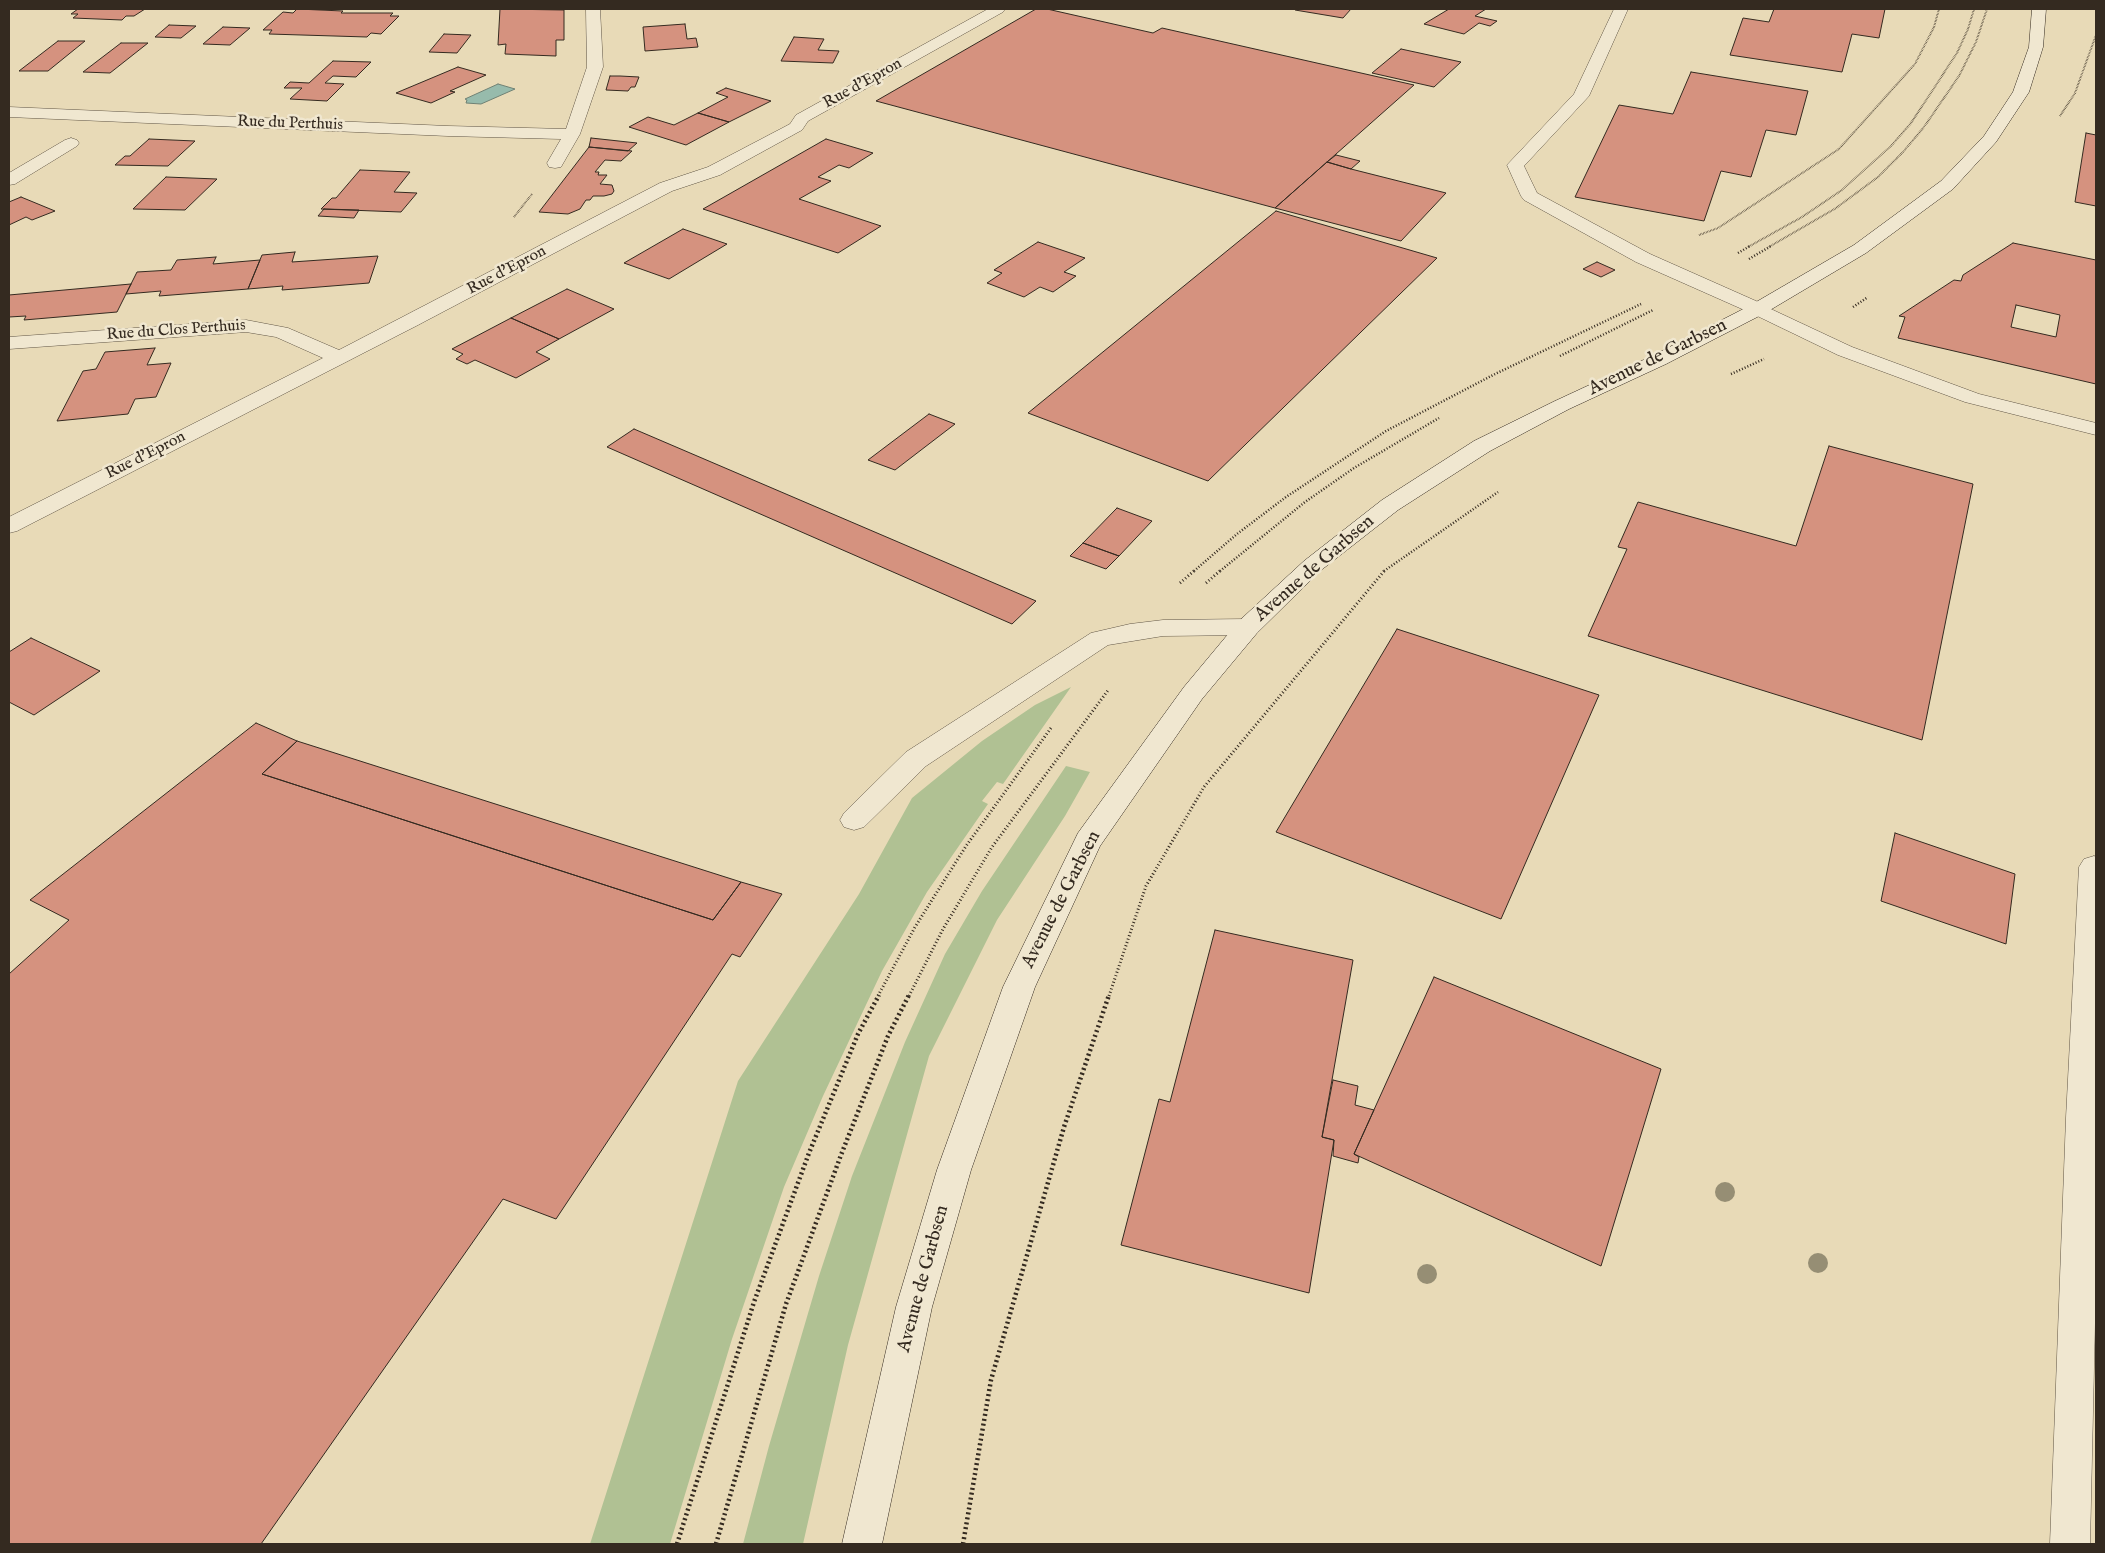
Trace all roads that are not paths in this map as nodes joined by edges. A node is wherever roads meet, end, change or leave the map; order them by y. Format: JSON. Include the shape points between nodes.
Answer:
{"nodes":[{"id":1,"x":593,"y":9,"type":"edge"},
{"id":2,"x":1621,"y":9,"type":"edge"},
{"id":3,"x":2037,"y":9,"type":"edge"},
{"id":4,"x":987,"y":10,"type":"edge"},
{"id":5,"x":9,"y":112,"type":"edge"},
{"id":6,"x":572,"y":134,"type":"junction"},
{"id":7,"x":70,"y":143,"type":"dead end"},
{"id":8,"x":555,"y":163,"type":"dead end"},
{"id":9,"x":9,"y":180,"type":"edge"},
{"id":10,"x":1758,"y":309,"type":"junction"},
{"id":11,"x":9,"y":343,"type":"edge"},
{"id":12,"x":338,"y":357,"type":"junction"},
{"id":13,"x":2096,"y":429,"type":"edge"},
{"id":14,"x":9,"y":526,"type":"edge"},
{"id":15,"x":1248,"y":627,"type":"junction"},
{"id":16,"x":854,"y":820,"type":"dead end"},
{"id":17,"x":2094,"y":867,"type":"dead end"},
{"id":18,"x":862,"y":1544,"type":"edge"},
{"id":19,"x":2070,"y":1544,"type":"edge"}],
"edges":[{"from":1,"to":6,"type":"street","via":[[595,67]]},
{"from":2,"to":10,"type":"street","via":[[1581,96],[1515,165],[1530,196],[1643,258]]},
{"from":3,"to":10,"type":"street","name":"Avenue de Garbsen","via":[[2036,47],[2021,92],[1990,139],[1953,179],[1860,249]]},
{"from":4,"to":12,"type":"street","name":"Rue d'Epron","via":[[802,118],[796,127],[714,171],[666,187]]},
{"from":5,"to":6,"type":"street","name":"Rue du Perthuis"},
{"from":6,"to":8,"type":"street"},
{"from":7,"to":9,"type":"street"},
{"from":10,"to":13,"type":"street","via":[[1845,351],[1972,398]]},
{"from":10,"to":15,"type":"street","name":"Avenue de Garbsen","via":[[1562,405],[1465,457],[1390,505],[1312,566]]},
{"from":11,"to":12,"type":"street","name":"Rue du Clos Perthuis","via":[[246,326],[281,332]]},
{"from":12,"to":14,"type":"street","name":"Rue d'Epron"},
{"from":15,"to":16,"type":"street","via":[[1163,628],[1100,639],[916,758]]},
{"from":15,"to":18,"type":"street","name":"Avenue de Garbsen","via":[[1194,693],[1088,841],[1019,987],[954,1170],[914,1307]]},
{"from":17,"to":19,"type":"street","via":[[2082,1127]]}]}
